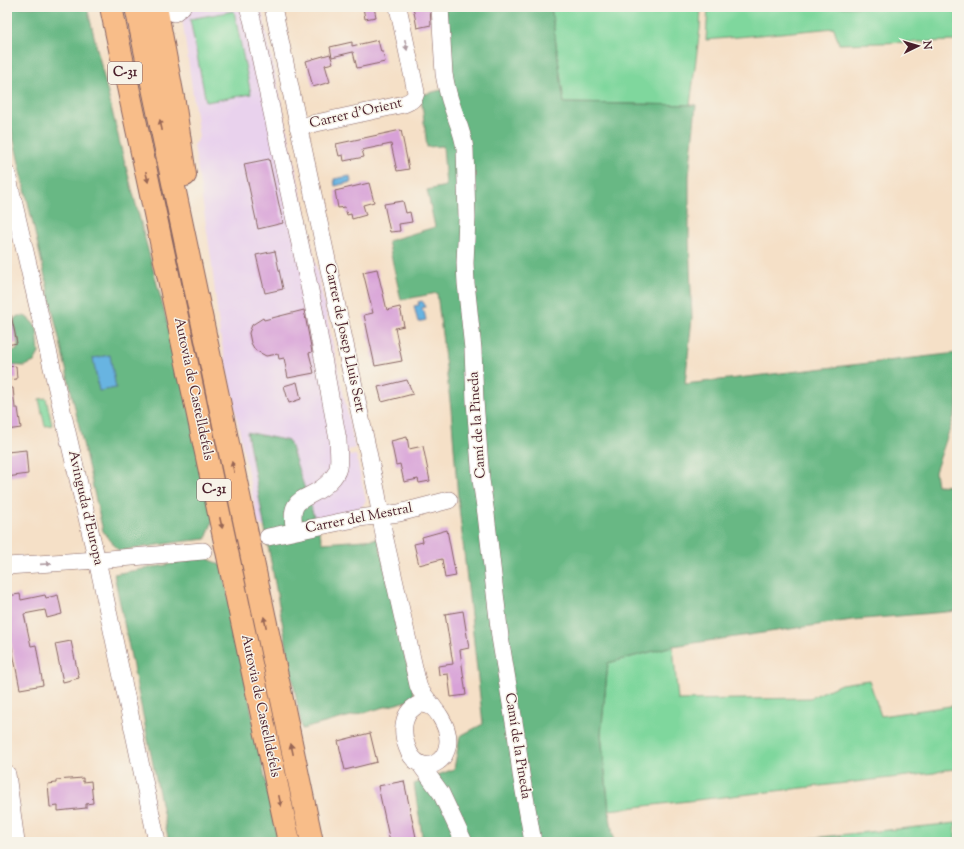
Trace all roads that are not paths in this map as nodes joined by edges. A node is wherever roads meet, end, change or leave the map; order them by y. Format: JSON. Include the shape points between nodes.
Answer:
{"nodes":[{"id":1,"x":102,"y":7,"type":"edge"},
{"id":2,"x":111,"y":7,"type":"edge"},
{"id":3,"x":136,"y":7,"type":"edge"},
{"id":4,"x":248,"y":7,"type":"edge"},
{"id":5,"x":272,"y":7,"type":"edge"},
{"id":6,"x":398,"y":7,"type":"edge"},
{"id":7,"x":440,"y":7,"type":"edge"},
{"id":8,"x":171,"y":9,"type":"edge"},
{"id":9,"x":298,"y":127,"type":"junction"},
{"id":10,"x":138,"y":139,"type":"junction"},
{"id":11,"x":7,"y":174,"type":"edge"},
{"id":12,"x":212,"y":368,"type":"junction"},
{"id":13,"x":450,"y":500,"type":"dead end"},
{"id":14,"x":381,"y":515,"type":"junction"},
{"id":15,"x":295,"y":531,"type":"junction"},
{"id":16,"x":268,"y":537,"type":"dead end"},
{"id":17,"x":203,"y":551,"type":"dead end"},
{"id":18,"x":97,"y":560,"type":"junction"},
{"id":19,"x":7,"y":566,"type":"edge"},
{"id":20,"x":415,"y":669,"type":"junction"},
{"id":21,"x":434,"y":708,"type":"junction"},
{"id":22,"x":410,"y":711,"type":"junction"},
{"id":23,"x":442,"y":759,"type":"junction"},
{"id":24,"x":420,"y":764,"type":"junction"},
{"id":25,"x":7,"y":774,"type":"edge"},
{"id":26,"x":440,"y":793,"type":"junction"},
{"id":27,"x":16,"y":842,"type":"edge"},
{"id":28,"x":157,"y":842,"type":"edge"},
{"id":29,"x":289,"y":842,"type":"edge"},
{"id":30,"x":312,"y":842,"type":"edge"},
{"id":31,"x":464,"y":842,"type":"edge"},
{"id":32,"x":533,"y":842,"type":"edge"}],
"edges":[{"from":1,"to":10,"type":"highway"},
{"from":2,"to":10,"type":"highway","name":"Autovia de Castelldefels","number":"C-31"},
{"from":12,"to":3,"type":"highway","name":"Autovia de Castelldefels","number":"C-31","one_way":true},
{"from":4,"to":15,"type":"street","via":[[315,314],[339,451],[338,469],[332,479],[295,506],[292,518]]},
{"from":5,"to":9,"type":"street","name":"Carrer de Josep Lluis Sert"},
{"from":6,"to":9,"type":"street","name":"Carrer d'Orient","one_way":true,"via":[[416,92],[413,99],[404,104]]},
{"from":7,"to":32,"type":"street","name":"Camí de la Pineda","via":[[444,74],[465,149],[465,263],[481,480],[500,637]]},
{"from":8,"to":12,"type":"highway","via":[[175,108]]},
{"from":9,"to":14,"type":"street","name":"Carrer de Josep Lluis Sert"},
{"from":10,"to":29,"type":"highway","name":"Autovia de Castelldefels","number":"C-31","one_way":true},
{"from":11,"to":18,"type":"street","name":"Avinguda d'Europa"},
{"from":30,"to":12,"type":"highway","name":"Autovia de Castelldefels","number":"C-31","one_way":true},
{"from":13,"to":14,"type":"street","name":"Carrer del Mestral"},
{"from":14,"to":15,"type":"street","name":"Carrer del Mestral"},
{"from":14,"to":20,"type":"street","name":"Carrer de Josep Lluis Sert"},
{"from":15,"to":16,"type":"street","name":"Carrer del Mestral"},
{"from":17,"to":18,"type":"street"},
{"from":19,"to":18,"type":"street","one_way":true},
{"from":18,"to":28,"type":"street","name":"Avinguda d'Europa"},
{"from":20,"to":21,"type":"street","name":"Carrer de Josep Lluis Sert","via":[[420,690]]},
{"from":20,"to":22,"type":"street","name":"Carrer de Josep Lluis Sert"},
{"from":21,"to":22,"type":"street","via":[[420,704]]},
{"from":21,"to":23,"type":"street","name":"Carrer de Josep Lluis Sert","via":[[448,734],[447,752]]},
{"from":22,"to":24,"type":"street","name":"Carrer de Josep Lluis Sert","via":[[405,718],[404,738],[411,756]]},
{"from":23,"to":24,"type":"street","via":[[437,763]]},
{"from":23,"to":26,"type":"street","name":"Carrer de Josep Lluis Sert"},
{"from":24,"to":26,"type":"street","name":"Carrer de Josep Lluis Sert"},
{"from":25,"to":27,"type":"street"},
{"from":26,"to":31,"type":"street","name":"Carrer de Josep Lluis Sert"}]}
